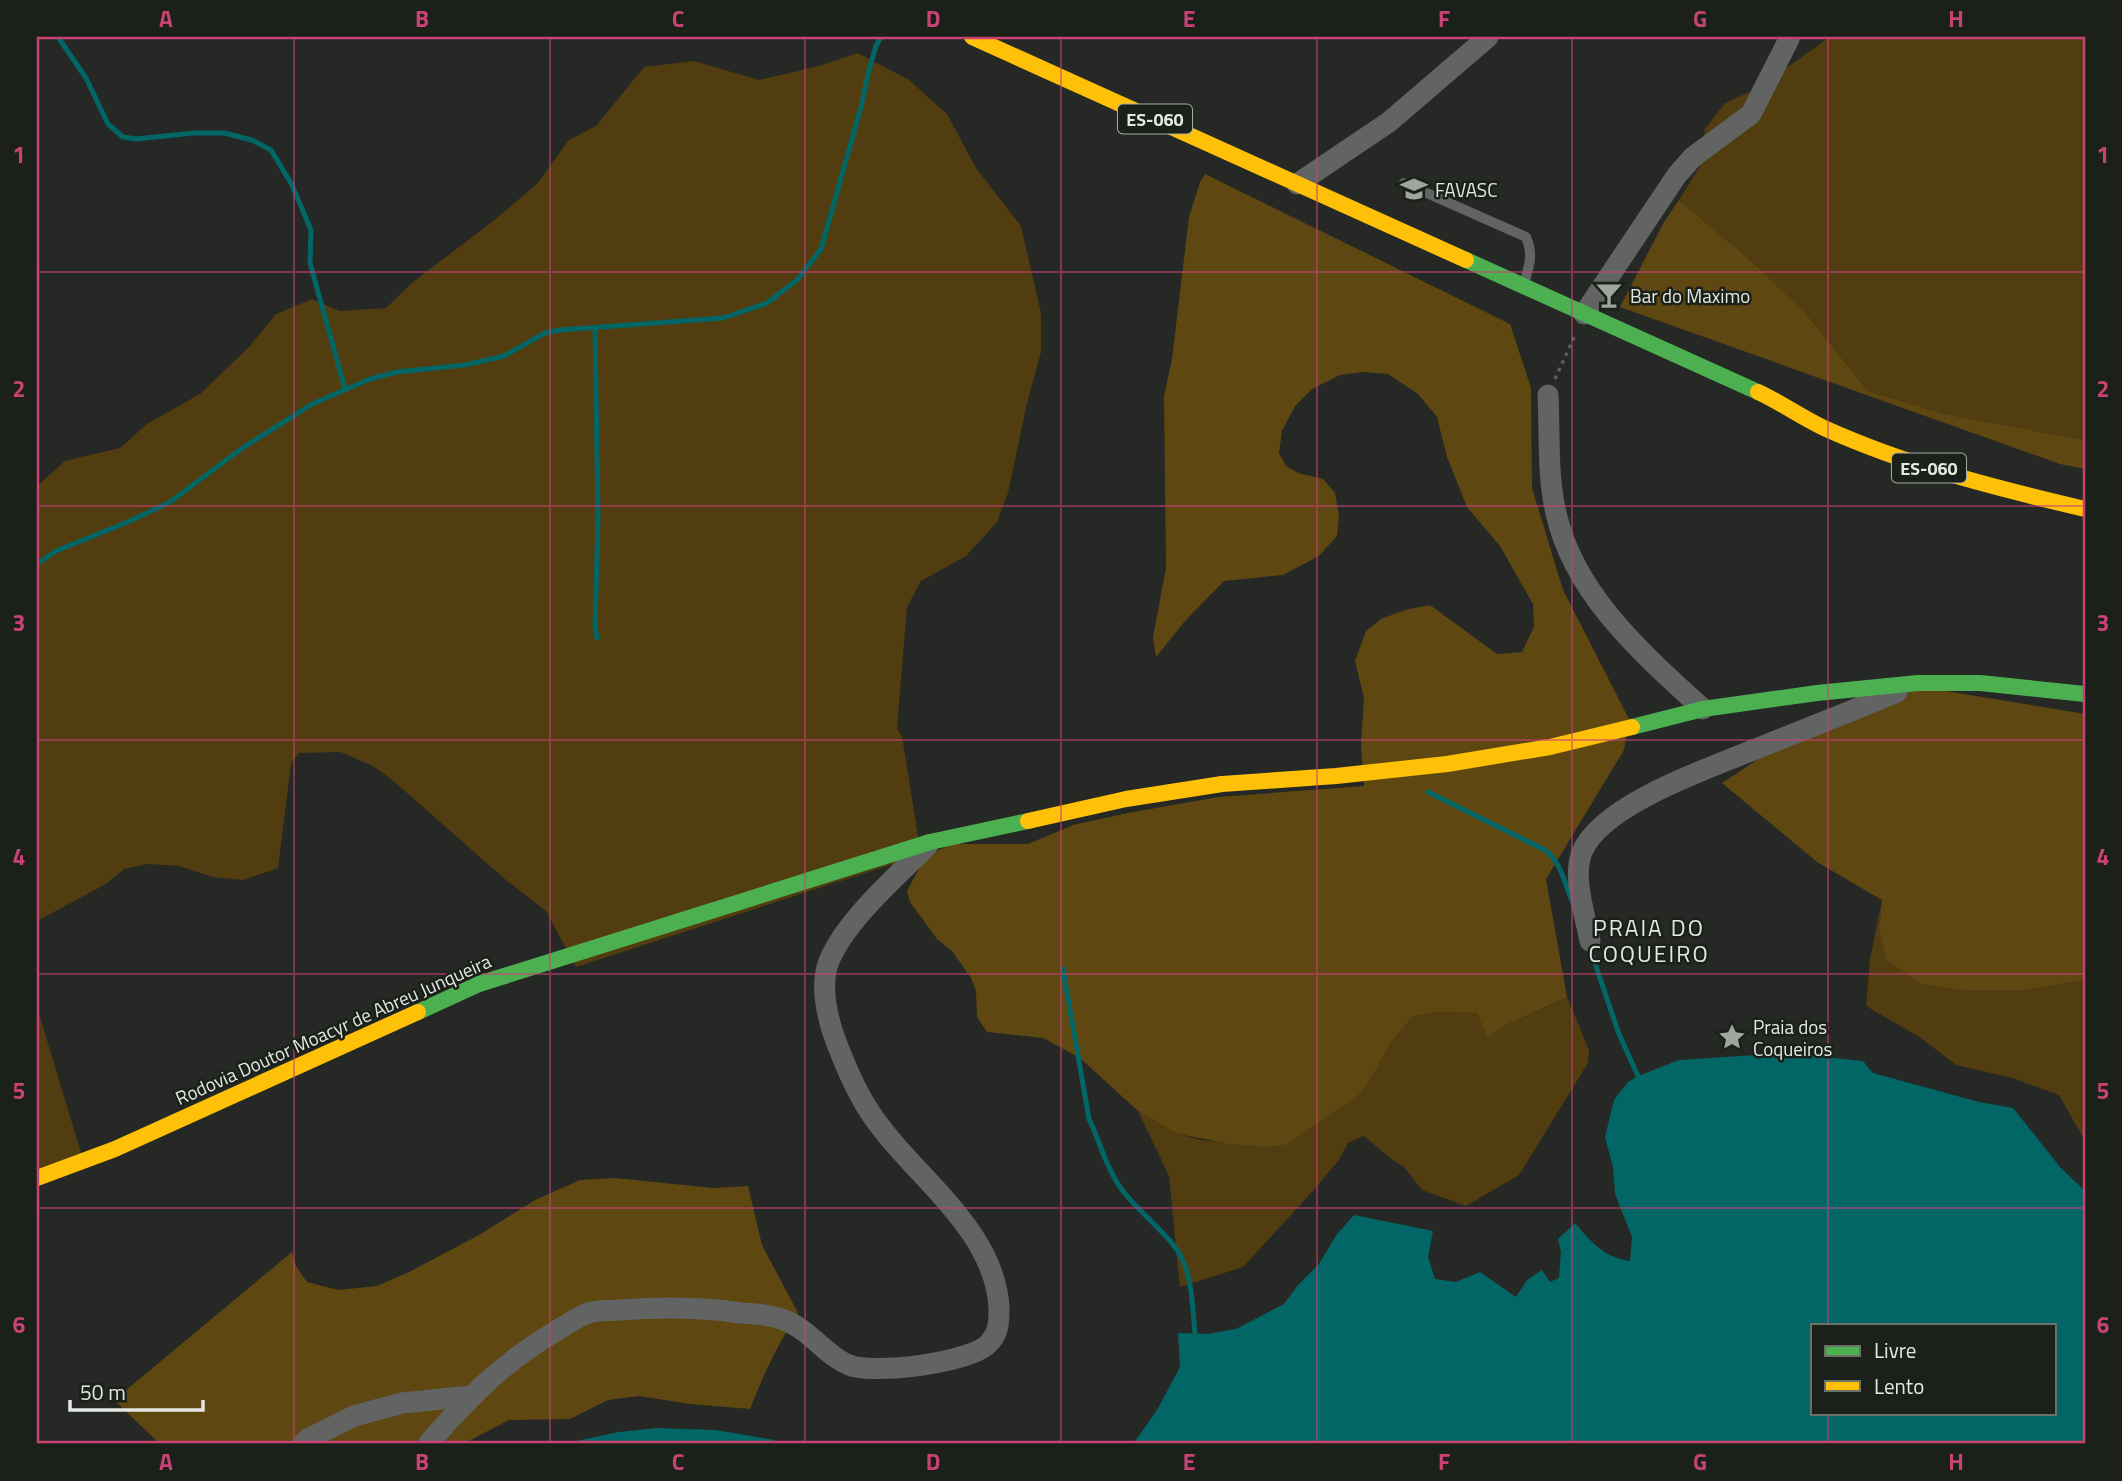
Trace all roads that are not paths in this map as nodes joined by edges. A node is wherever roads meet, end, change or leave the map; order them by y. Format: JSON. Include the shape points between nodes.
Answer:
{"nodes":[{"id":1,"x":972,"y":37,"type":"edge"},
{"id":2,"x":1488,"y":37,"type":"edge"},
{"id":3,"x":1789,"y":39,"type":"dead end"},
{"id":4,"x":1404,"y":183,"type":"dead end"},
{"id":5,"x":1297,"y":184,"type":"junction"},
{"id":6,"x":1523,"y":286,"type":"junction"},
{"id":7,"x":1584,"y":314,"type":"junction"},
{"id":8,"x":1548,"y":395,"type":"road end"},
{"id":9,"x":1782,"y":403,"type":"junction"},
{"id":10,"x":1878,"y":433,"type":"dead end"},
{"id":11,"x":2085,"y":509,"type":"edge"},
{"id":12,"x":1918,"y":683,"type":"junction"},
{"id":13,"x":2085,"y":694,"type":"edge"},
{"id":14,"x":1703,"y":709,"type":"junction"},
{"id":15,"x":930,"y":842,"type":"junction"},
{"id":16,"x":1590,"y":941,"type":"dead end"},
{"id":17,"x":37,"y":1178,"type":"edge"},
{"id":18,"x":471,"y":1396,"type":"junction"},
{"id":19,"x":303,"y":1444,"type":"edge"},
{"id":20,"x":428,"y":1444,"type":"edge"}],
"edges":[{"from":1,"to":5,"type":"street","number":"ES-060"},
{"from":2,"to":5,"type":"street","via":[[1389,122]]},
{"from":3,"to":7,"type":"street","via":[[1751,114],[1693,157],[1677,175]]},
{"from":4,"to":6,"type":"lane","via":[[1525,237],[1531,260]]},
{"from":5,"to":6,"type":"street","number":"ES-060"},
{"from":6,"to":7,"type":"street","number":"ES-060"},
{"from":7,"to":9,"type":"street","number":"ES-060"},
{"from":8,"to":14,"type":"street","via":[[1551,476],[1568,551],[1587,584],[1634,644]]},
{"from":9,"to":10,"type":"street","number":"ES-060"},
{"from":9,"to":11,"type":"street","number":"ES-060","via":[[1822,427],[1926,468]]},
{"from":12,"to":13,"type":"street","name":"Rodovia Doutor Moacyr de Abreu Junqueira","via":[[1980,683]]},
{"from":12,"to":14,"type":"street","name":"Rodovia Doutor Moacyr de Abreu Junqueira"},
{"from":12,"to":16,"type":"street","via":[[1662,788],[1617,814],[1597,830],[1579,865]]},
{"from":14,"to":15,"type":"street","name":"Rodovia Doutor Moacyr de Abreu Junqueira","via":[[1550,747],[1447,764],[1153,794]]},
{"from":15,"to":17,"type":"street","name":"Rodovia Doutor Moacyr de Abreu Junqueira","via":[[479,984],[115,1149]]},
{"from":15,"to":18,"type":"street","via":[[842,936],[828,964],[824,988],[828,1019],[840,1053],[866,1107],[980,1247],[998,1301],[996,1334],[988,1345],[954,1361],[859,1368],[842,1362],[797,1325],[777,1317],[707,1308],[590,1312],[523,1351]]},
{"from":18,"to":19,"type":"street","via":[[402,1403],[354,1416]]},
{"from":18,"to":20,"type":"street"}]}
